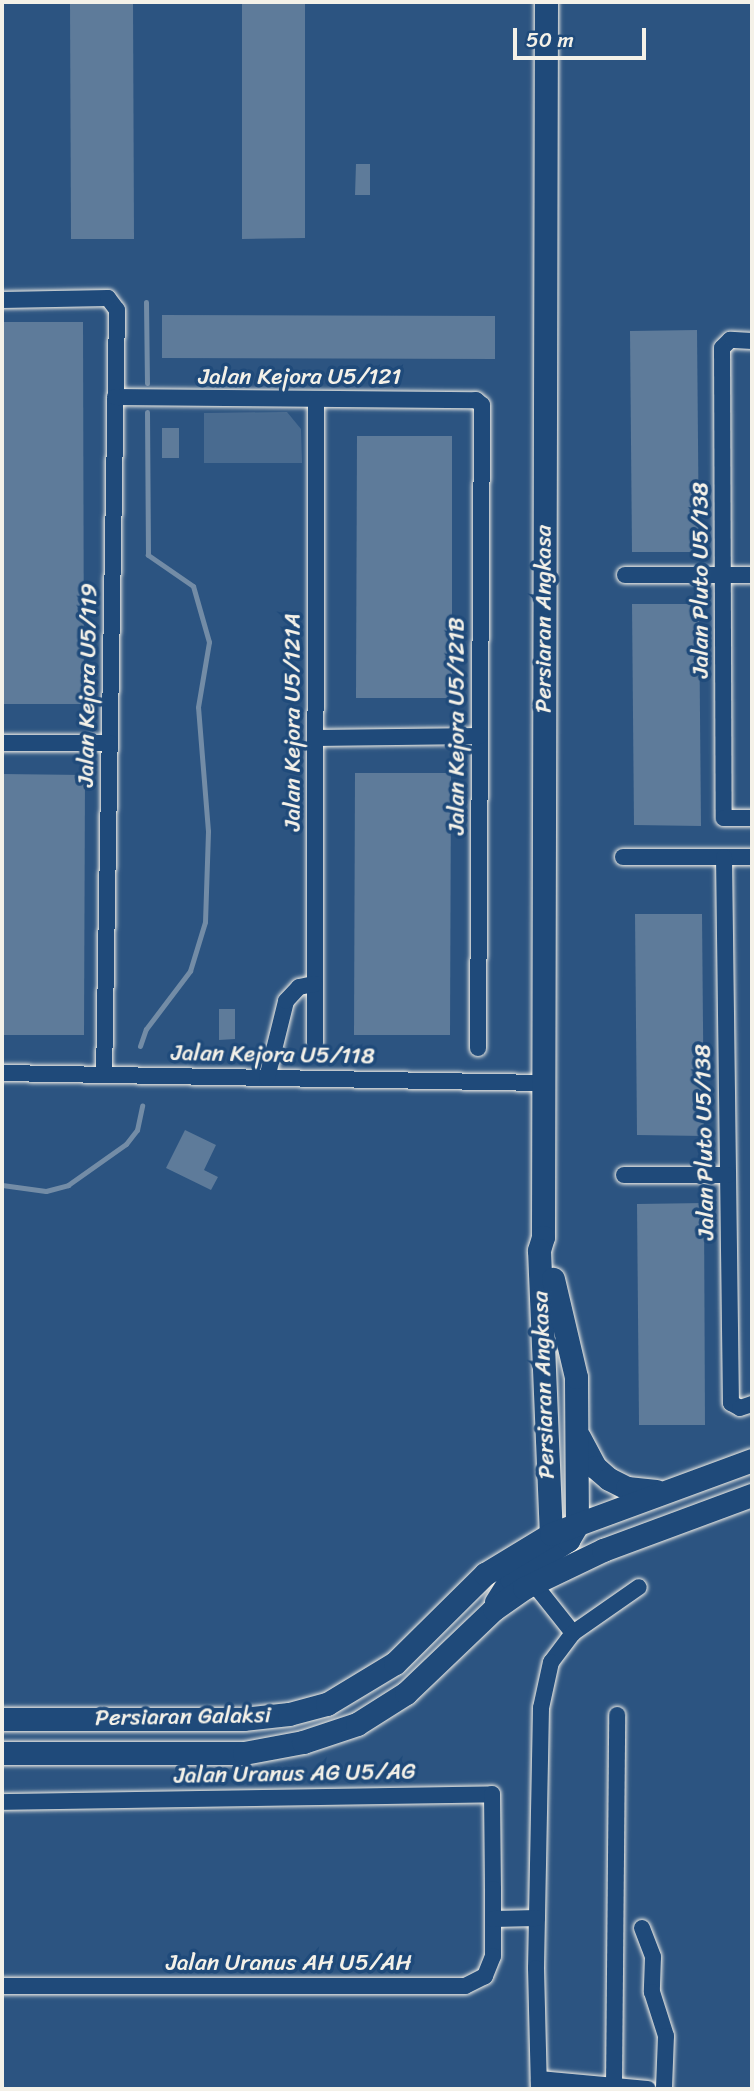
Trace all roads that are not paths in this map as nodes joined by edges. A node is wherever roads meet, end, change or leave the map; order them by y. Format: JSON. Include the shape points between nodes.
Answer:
{"nodes":[{"id":1,"x":546,"y":2,"type":"edge"},
{"id":2,"x":2,"y":300,"type":"edge"},
{"id":3,"x":752,"y":341,"type":"edge"},
{"id":4,"x":116,"y":397,"type":"junction"},
{"id":5,"x":316,"y":401,"type":"junction"},
{"id":6,"x":482,"y":405,"type":"joint"},
{"id":7,"x":625,"y":575,"type":"dead end"},
{"id":8,"x":724,"y":575,"type":"junction"},
{"id":9,"x":752,"y":575,"type":"edge"},
{"id":10,"x":480,"y":736,"type":"junction"},
{"id":11,"x":315,"y":738,"type":"junction"},
{"id":12,"x":2,"y":743,"type":"edge"},
{"id":13,"x":110,"y":743,"type":"junction"},
{"id":14,"x":752,"y":818,"type":"edge"},
{"id":15,"x":623,"y":857,"type":"dead end"},
{"id":16,"x":724,"y":857,"type":"junction"},
{"id":17,"x":752,"y":858,"type":"edge"},
{"id":18,"x":315,"y":984,"type":"junction"},
{"id":19,"x":315,"y":1043,"type":"dead end"},
{"id":20,"x":478,"y":1048,"type":"dead end"},
{"id":21,"x":2,"y":1073,"type":"edge"},
{"id":22,"x":104,"y":1075,"type":"junction"},
{"id":23,"x":267,"y":1078,"type":"junction"},
{"id":24,"x":543,"y":1083,"type":"junction"},
{"id":25,"x":624,"y":1175,"type":"dead end"},
{"id":26,"x":729,"y":1175,"type":"junction"},
{"id":27,"x":543,"y":1237,"type":"junction"},
{"id":28,"x":752,"y":1404,"type":"edge"},
{"id":29,"x":577,"y":1432,"type":"junction"},
{"id":30,"x":752,"y":1460,"type":"edge"},
{"id":31,"x":666,"y":1490,"type":"junction"},
{"id":32,"x":752,"y":1495,"type":"edge"},
{"id":33,"x":670,"y":1525,"type":"junction"},
{"id":34,"x":565,"y":1533,"type":"junction"},
{"id":35,"x":534,"y":1584,"type":"junction"},
{"id":36,"x":639,"y":1587,"type":"dead end"},
{"id":37,"x":494,"y":1609,"type":"junction"},
{"id":38,"x":573,"y":1633,"type":"junction"},
{"id":39,"x":617,"y":1715,"type":"dead end"},
{"id":40,"x":2,"y":1718,"type":"edge"},
{"id":41,"x":2,"y":1753,"type":"edge"},
{"id":42,"x":2,"y":1802,"type":"edge"},
{"id":43,"x":493,"y":1889,"type":"joint"},
{"id":44,"x":537,"y":1918,"type":"junction"},
{"id":45,"x":493,"y":1919,"type":"junction"},
{"id":46,"x":642,"y":1928,"type":"dead end"},
{"id":47,"x":2,"y":1986,"type":"edge"},
{"id":48,"x":539,"y":2084,"type":"edge"},
{"id":49,"x":614,"y":2086,"type":"junction"},
{"id":50,"x":648,"y":2089,"type":"edge"},
{"id":51,"x":664,"y":2089,"type":"edge"}],
"edges":[{"from":1,"to":24,"type":"main road","name":"Persiaran Angkasa"},
{"from":2,"to":4,"type":"street","name":"Jalan Kejora U5/119","via":[[108,298],[117,310]]},
{"from":3,"to":8,"type":"street","name":"Jalan Pluto U5/138","via":[[730,340],[722,348]]},
{"from":4,"to":5,"type":"street","name":"Jalan Kejora U5/121"},
{"from":4,"to":13,"type":"street","name":"Jalan Kejora U5/119"},
{"from":5,"to":6,"type":"street","name":"Jalan Kejora U5/121","via":[[476,400]]},
{"from":5,"to":11,"type":"street","name":"Jalan Kejora U5/121A"},
{"from":6,"to":10,"type":"street","name":"Jalan Kejora U5/121B"},
{"from":7,"to":8,"type":"street"},
{"from":8,"to":9,"type":"street"},
{"from":8,"to":14,"type":"street","name":"Jalan Pluto U5/138","via":[[724,818]]},
{"from":10,"to":11,"type":"street"},
{"from":10,"to":20,"type":"street","name":"Jalan Kejora U5/121B"},
{"from":11,"to":18,"type":"street","name":"Jalan Kejora U5/121A"},
{"from":12,"to":13,"type":"street"},
{"from":13,"to":22,"type":"street","name":"Jalan Kejora U5/119"},
{"from":15,"to":16,"type":"street"},
{"from":16,"to":17,"type":"street"},
{"from":16,"to":26,"type":"street","name":"Jalan Pluto U5/138"},
{"from":18,"to":19,"type":"street","name":"Jalan Kejora U5/121A"},
{"from":18,"to":23,"type":"street","via":[[299,987],[286,1001]]},
{"from":21,"to":22,"type":"street","name":"Jalan Kejora U5/118"},
{"from":22,"to":23,"type":"street","name":"Jalan Kejora U5/118"},
{"from":23,"to":24,"type":"street","name":"Jalan Kejora U5/118"},
{"from":24,"to":27,"type":"main road","name":"Persiaran Angkasa"},
{"from":25,"to":26,"type":"street"},
{"from":26,"to":28,"type":"street","name":"Jalan Pluto U5/138","via":[[732,1403],[740,1408]]},
{"from":27,"to":29,"type":"main road","name":"Persiaran Angkasa","via":[[552,1247],[554,1297],[573,1359]]},
{"from":27,"to":34,"type":"main road","name":"Persiaran Angkasa","via":[[538,1250]]},
{"from":29,"to":31,"type":"main road","via":[[583,1450],[609,1479],[646,1492]]},
{"from":29,"to":34,"type":"main road","name":"Persiaran Angkasa"},
{"from":30,"to":31,"type":"main road","name":"Persiaran Galaksi"},
{"from":31,"to":34,"type":"main road","name":"Persiaran Galaksi"},
{"from":32,"to":33,"type":"main road","name":"Persiaran Galaksi"},
{"from":33,"to":34,"type":"main road","via":[[653,1521]]},
{"from":33,"to":35,"type":"main road","name":"Persiaran Galaksi","via":[[603,1550]]},
{"from":34,"to":37,"type":"main road","via":[[511,1578],[497,1595]]},
{"from":34,"to":40,"type":"main road","name":"Persiaran Galaksi","via":[[485,1574],[395,1663],[327,1704],[243,1719]]},
{"from":35,"to":37,"type":"main road","name":"Persiaran Galaksi"},
{"from":35,"to":38,"type":"street"},
{"from":36,"to":38,"type":"street"},
{"from":37,"to":41,"type":"main road","name":"Persiaran Galaksi","via":[[406,1693],[357,1724],[303,1742],[244,1753]]},
{"from":38,"to":44,"type":"street","via":[[543,1681]]},
{"from":39,"to":49,"type":"street"},
{"from":42,"to":43,"type":"street","name":"Jalan Uranus AG U5/AG","via":[[492,1794]]},
{"from":43,"to":45,"type":"street","name":"Jalan Uranus AH U5/AH"},
{"from":44,"to":45,"type":"street"},
{"from":44,"to":48,"type":"street"},
{"from":45,"to":47,"type":"street","name":"Jalan Uranus AH U5/AH","via":[[485,1976],[465,1986]]},
{"from":46,"to":51,"type":"street","via":[[653,1957],[652,1992],[666,2036]]},
{"from":48,"to":49,"type":"street"},
{"from":49,"to":50,"type":"street"}]}
